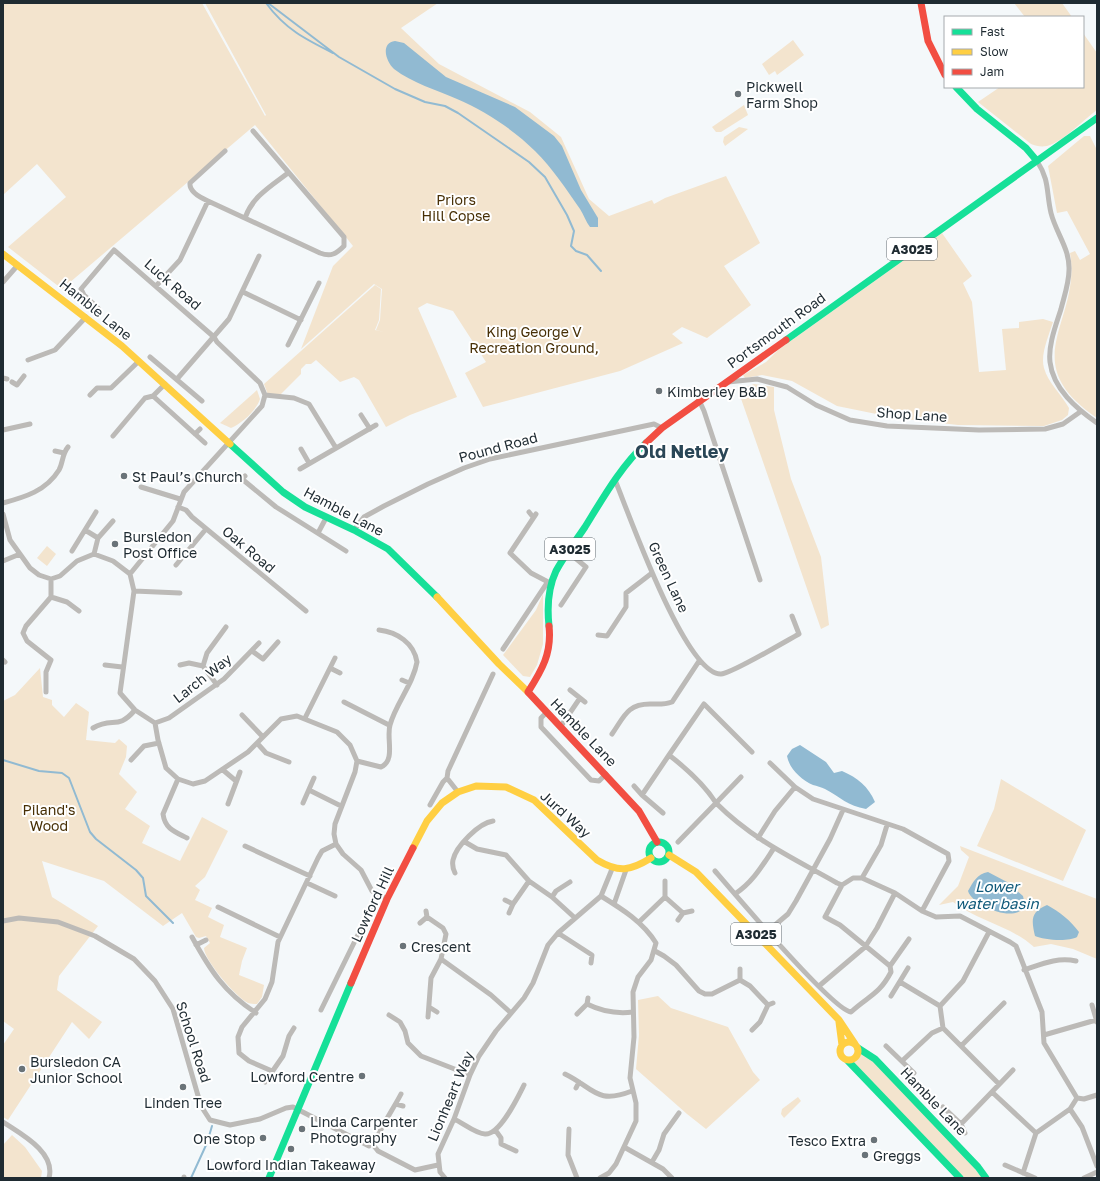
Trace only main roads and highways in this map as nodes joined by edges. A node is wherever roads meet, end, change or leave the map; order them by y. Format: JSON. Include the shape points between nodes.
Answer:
{"nodes":[{"id":1,"x":921,"y":3,"type":"edge"},
{"id":2,"x":944,"y":73,"type":"edge"},
{"id":3,"x":957,"y":88,"type":"edge"},
{"id":4,"x":1097,"y":118,"type":"edge"},
{"id":5,"x":1037,"y":161,"type":"junction"},
{"id":6,"x":3,"y":254,"type":"edge"},
{"id":7,"x":528,"y":692,"type":"junction"},
{"id":8,"x":458,"y":792,"type":"joint"},
{"id":9,"x":657,"y":842,"type":"junction"},
{"id":10,"x":669,"y":855,"type":"junction"},
{"id":11,"x":651,"y":858,"type":"junction"},
{"id":12,"x":839,"y":1020,"type":"junction"},
{"id":13,"x":842,"y":1045,"type":"junction"},
{"id":14,"x":857,"y":1046,"type":"junction"},
{"id":15,"x":848,"y":1060,"type":"junction"},
{"id":16,"x":270,"y":1178,"type":"edge"},
{"id":17,"x":960,"y":1178,"type":"edge"},
{"id":18,"x":986,"y":1178,"type":"edge"}],
"edges":[{"from":1,"to":2,"type":"main road","via":[[929,48]]},
{"from":3,"to":5,"type":"main road","via":[[977,109],[1026,148]]},
{"from":4,"to":5,"type":"main road","name":"Portsmouth Road","number":"A3025"},
{"from":5,"to":7,"type":"main road","name":"Portsmouth Road","number":"A3025","via":[[825,310],[728,382],[699,400],[637,451],[615,480],[549,584],[548,655],[543,669]]},
{"from":6,"to":7,"type":"main road","name":"Hamble Lane","via":[[139,361],[283,492],[305,507],[388,549]]},
{"from":7,"to":9,"type":"main road","name":"Hamble Lane","via":[[639,811]]},
{"from":8,"to":11,"type":"main road","name":"Jurd Way","via":[[476,786],[506,787],[534,800],[597,860],[612,869],[633,869]]},
{"from":8,"to":16,"type":"main road","name":"Lowford Hill","via":[[442,803],[427,821],[387,899],[296,1109]]},
{"from":9,"to":10,"type":"main road","via":[[667,846]]},
{"from":9,"to":11,"type":"main road","via":[[649,848]]},
{"from":10,"to":11,"type":"main road","via":[[659,862]]},
{"from":10,"to":12,"type":"main road","name":"Hamble Lane","number":"A3025","via":[[696,872]]},
{"from":12,"to":13,"type":"main road"},
{"from":12,"to":14,"type":"main road","name":"Hamble Lane","number":"A3025"},
{"from":13,"to":14,"type":"main road","via":[[850,1042]]},
{"from":13,"to":15,"type":"main road","via":[[841,1054]]},
{"from":14,"to":15,"type":"main road","via":[[856,1058]]},
{"from":14,"to":18,"type":"main road","name":"Hamble Lane","number":"A3025","via":[[875,1059]]},
{"from":15,"to":17,"type":"main road"}]}
